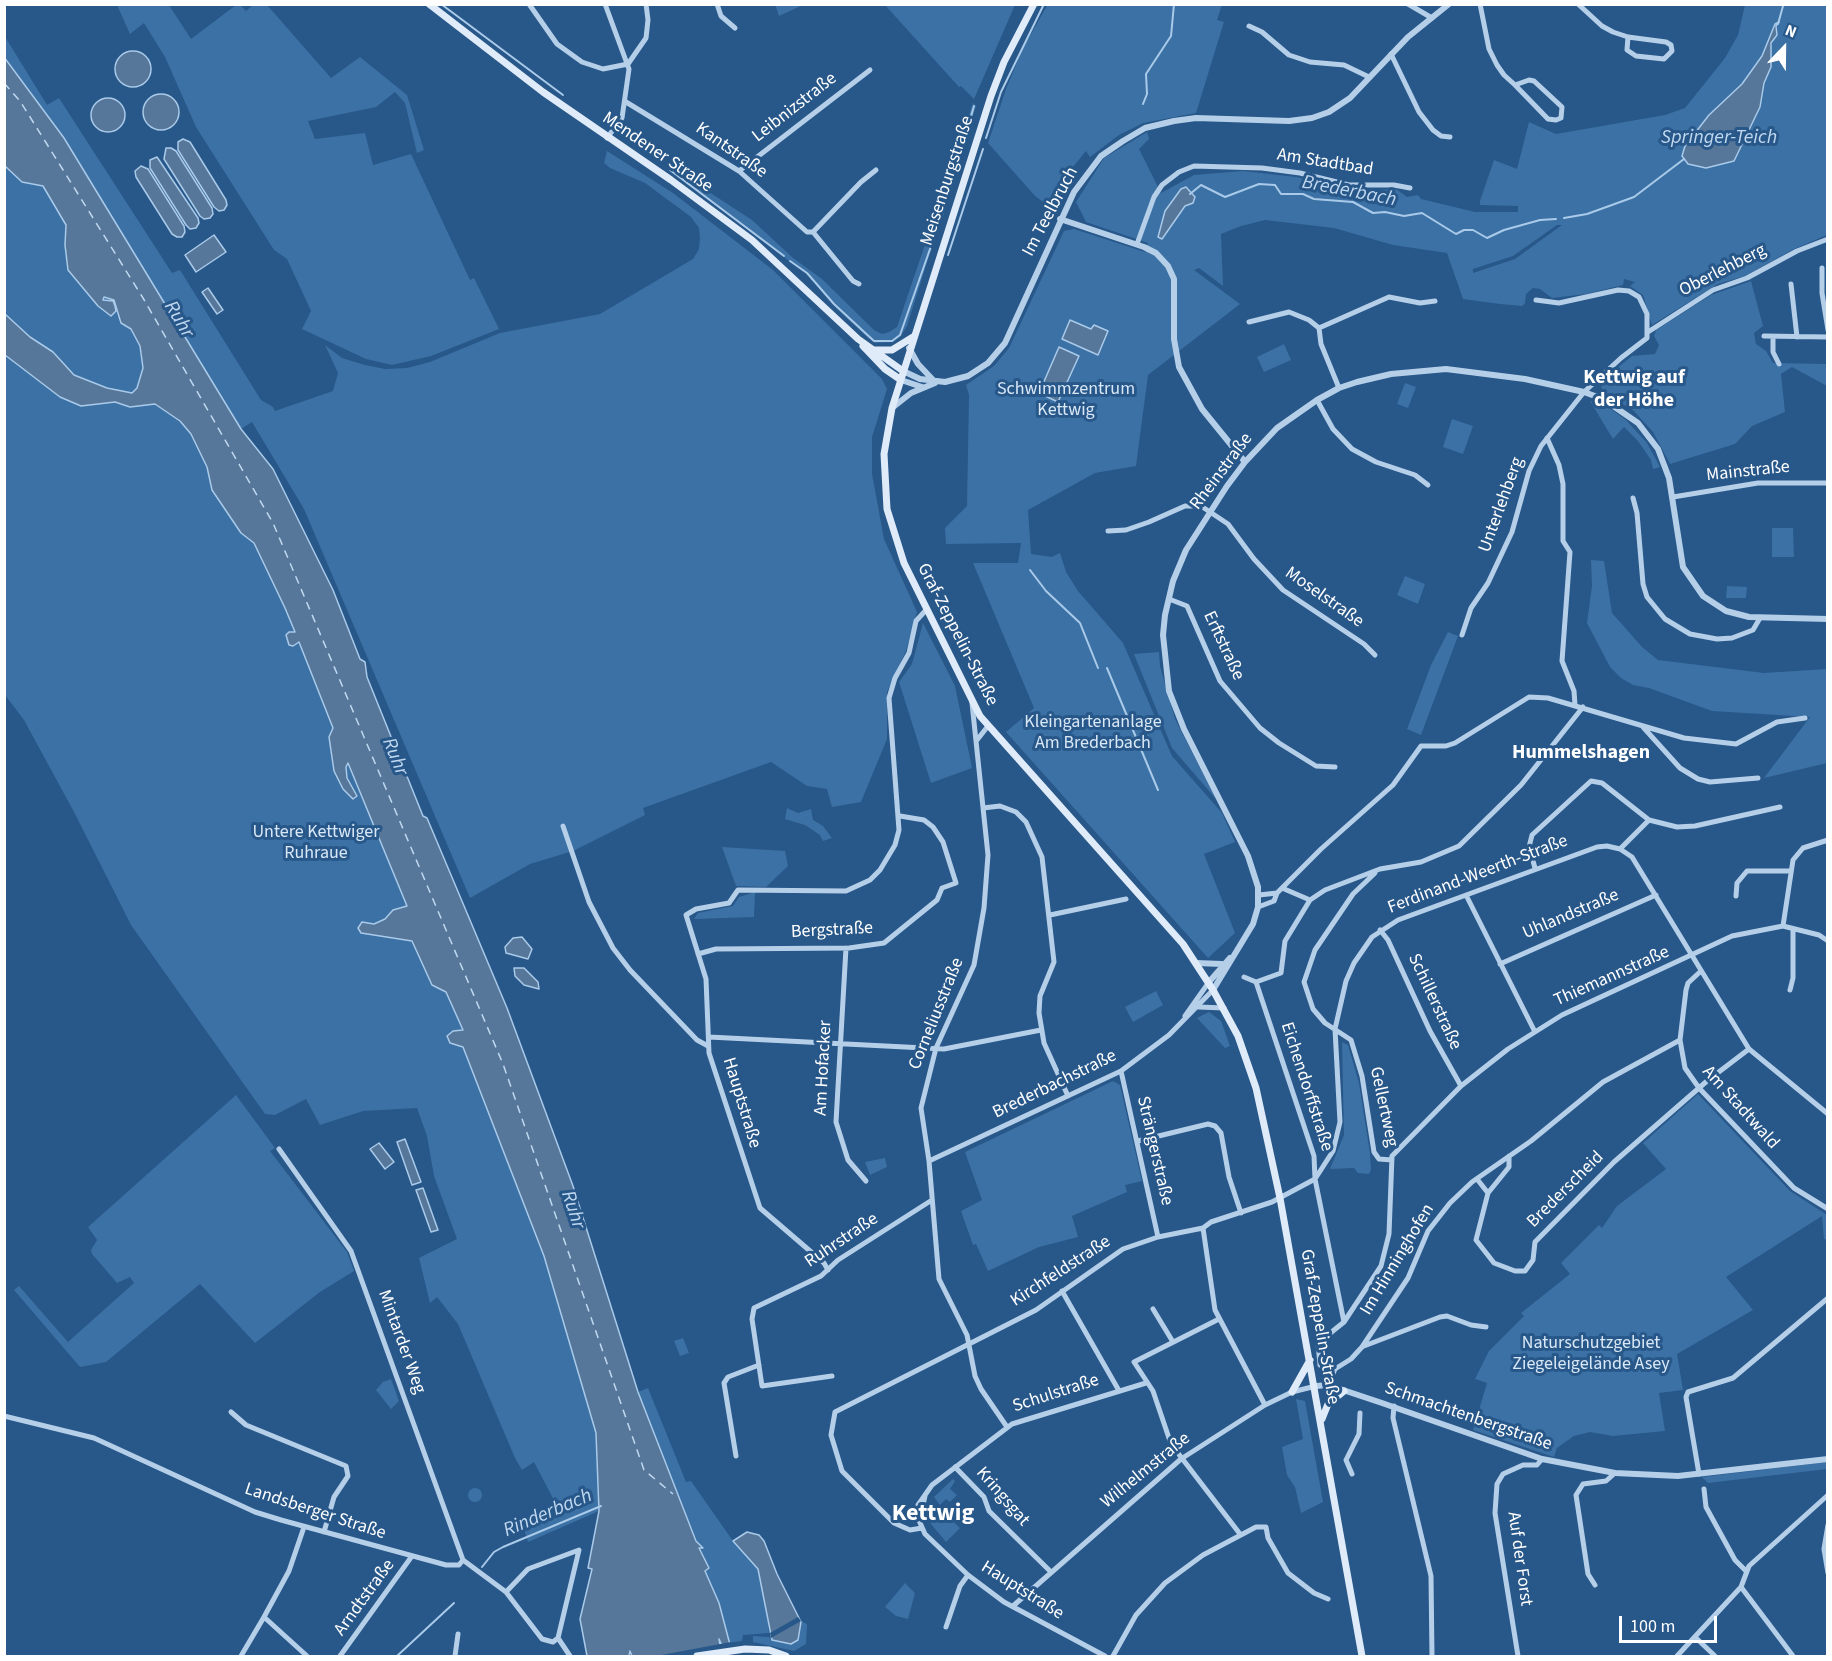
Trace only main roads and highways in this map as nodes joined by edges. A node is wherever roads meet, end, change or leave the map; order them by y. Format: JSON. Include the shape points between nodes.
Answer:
{"nodes":[{"id":1,"x":429,"y":4,"type":"edge"},
{"id":2,"x":1034,"y":4,"type":"edge"},
{"id":3,"x":913,"y":337,"type":"junction"},
{"id":4,"x":858,"y":339,"type":"junction"},
{"id":5,"x":874,"y":350,"type":"junction"},
{"id":6,"x":903,"y":371,"type":"junction"},
{"id":7,"x":901,"y":380,"type":"junction"},
{"id":8,"x":1310,"y":1360,"type":"junction"},
{"id":9,"x":1344,"y":1390,"type":"road end"},
{"id":10,"x":1292,"y":1392,"type":"road end"},
{"id":11,"x":1322,"y":1422,"type":"junction"},
{"id":12,"x":697,"y":1656,"type":"edge"},
{"id":13,"x":786,"y":1656,"type":"edge"},
{"id":14,"x":1362,"y":1656,"type":"edge"}],
"edges":[{"from":1,"to":4,"type":"main road","name":"Mendener Straße","via":[[486,50],[752,240]]},
{"from":2,"to":3,"type":"main road","name":"Meisenburgstraße","via":[[991,96]]},
{"from":3,"to":5,"type":"main road","via":[[892,350]]},
{"from":3,"to":6,"type":"main road","name":"Meisenburgstraße"},
{"from":4,"to":5,"type":"main road","name":"Mendener Straße"},
{"from":4,"to":7,"type":"main road","name":"Mendener Straße","via":[[871,357]]},
{"from":5,"to":6,"type":"main road","name":"Mendener Straße"},
{"from":6,"to":7,"type":"main road","name":"Graf-Zeppelin-Straße"},
{"from":7,"to":8,"type":"main road","name":"Graf-Zeppelin-Straße","via":[[884,454],[887,509],[904,563],[972,702],[988,726],[1140,894],[1196,963],[1224,1008],[1256,1088]]},
{"from":8,"to":10,"type":"main road"},
{"from":8,"to":11,"type":"main road","name":"Graf-Zeppelin-Straße"},
{"from":9,"to":11,"type":"main road","via":[[1328,1404]]},
{"from":11,"to":14,"type":"main road","name":"Graf-Zeppelin-Straße"},
{"from":12,"to":13,"type":"main road","via":[[744,1649],[769,1650]]}]}
